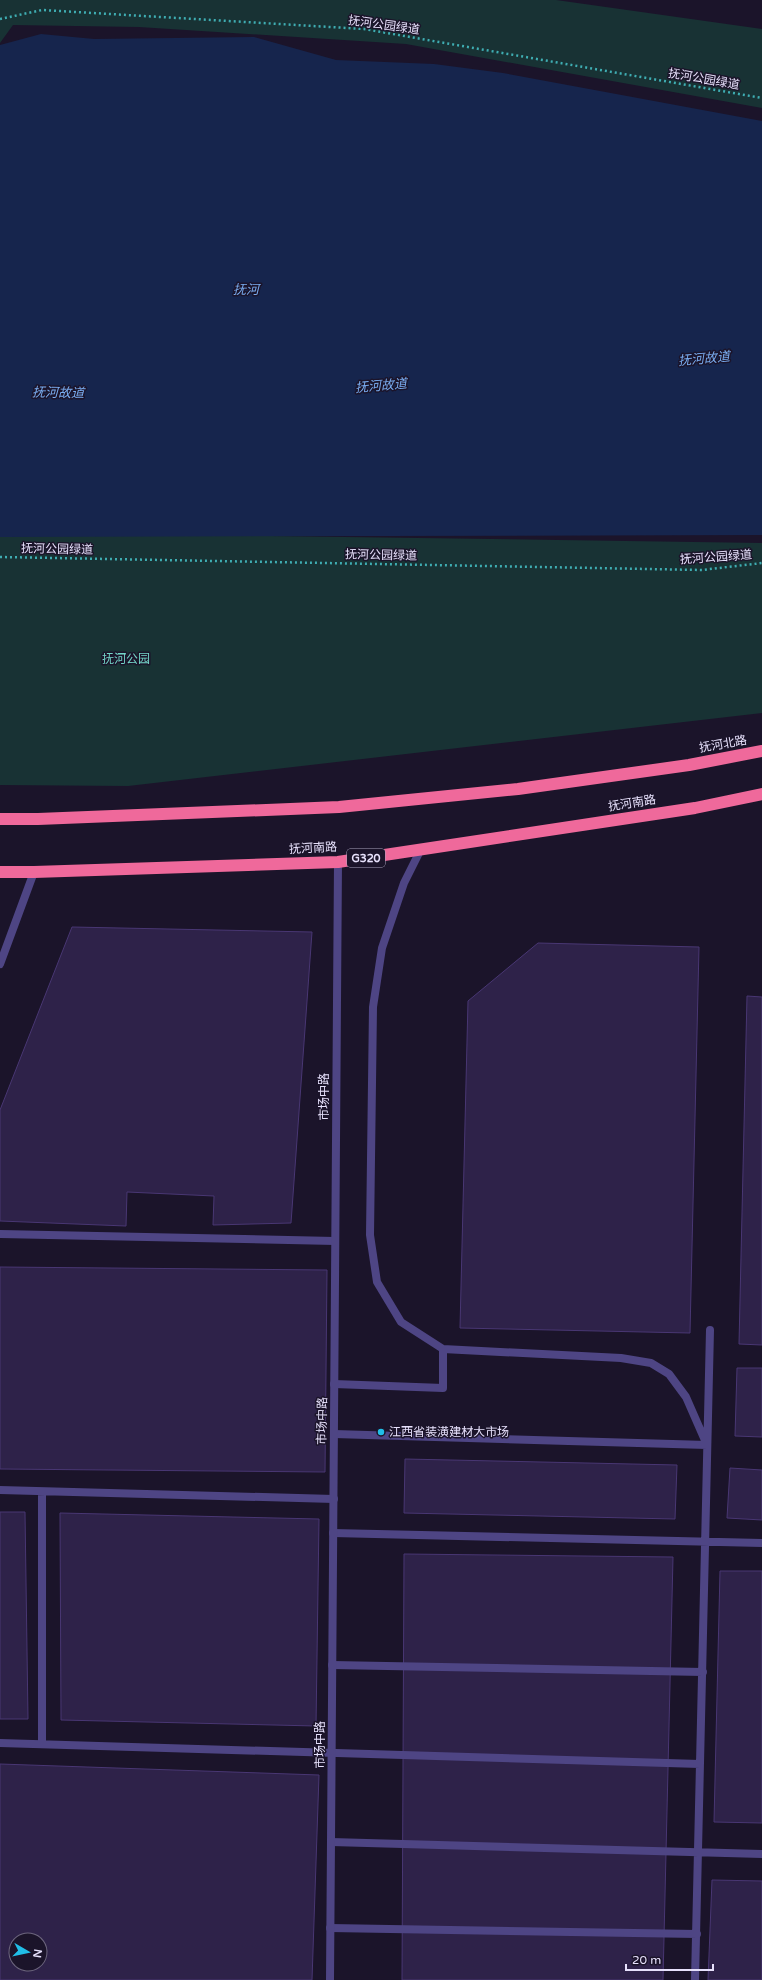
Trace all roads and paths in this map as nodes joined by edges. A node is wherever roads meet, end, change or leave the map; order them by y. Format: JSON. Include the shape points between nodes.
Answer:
{"nodes":[{"id":1,"x":0,"y":19,"type":"edge"},
{"id":2,"x":762,"y":98,"type":"edge"},
{"id":3,"x":0,"y":557,"type":"edge"},
{"id":4,"x":762,"y":563,"type":"edge"},
{"id":5,"x":762,"y":751,"type":"edge"},
{"id":6,"x":762,"y":794,"type":"edge"},
{"id":7,"x":0,"y":819,"type":"edge"},
{"id":8,"x":421,"y":849,"type":"junction"},
{"id":9,"x":338,"y":862,"type":"junction"},
{"id":10,"x":0,"y":872,"type":"edge"},
{"id":11,"x":34,"y":872,"type":"junction"},
{"id":12,"x":0,"y":964,"type":"edge"},
{"id":13,"x":0,"y":1234,"type":"edge"},
{"id":14,"x":335,"y":1241,"type":"junction"},
{"id":15,"x":710,"y":1330,"type":"dead end"},
{"id":16,"x":443,"y":1349,"type":"junction"},
{"id":17,"x":334,"y":1384,"type":"junction"},
{"id":18,"x":334,"y":1434,"type":"junction"},
{"id":19,"x":708,"y":1445,"type":"junction"},
{"id":20,"x":0,"y":1490,"type":"edge"},
{"id":21,"x":42,"y":1492,"type":"junction"},
{"id":22,"x":334,"y":1499,"type":"junction"},
{"id":23,"x":333,"y":1533,"type":"junction"},
{"id":24,"x":705,"y":1542,"type":"junction"},
{"id":25,"x":762,"y":1543,"type":"edge"},
{"id":26,"x":332,"y":1665,"type":"junction"},
{"id":27,"x":703,"y":1672,"type":"junction"},
{"id":28,"x":0,"y":1743,"type":"edge"},
{"id":29,"x":42,"y":1744,"type":"junction"},
{"id":30,"x":332,"y":1752,"type":"junction"},
{"id":31,"x":700,"y":1764,"type":"junction"},
{"id":32,"x":331,"y":1842,"type":"junction"},
{"id":33,"x":698,"y":1853,"type":"junction"},
{"id":34,"x":762,"y":1854,"type":"edge"},
{"id":35,"x":330,"y":1928,"type":"junction"},
{"id":36,"x":696,"y":1934,"type":"junction"},
{"id":37,"x":330,"y":1980,"type":"edge"},
{"id":38,"x":695,"y":1980,"type":"edge"}],
"edges":[{"from":1,"to":2,"type":"path","name":"抚河公园绿道","via":[[42,10],[364,29]]},
{"from":3,"to":4,"type":"path","name":"抚河公园绿道","via":[[702,570]]},
{"from":5,"to":7,"type":"highway","name":"抚河北路","via":[[689,765],[518,789],[339,807]]},
{"from":6,"to":8,"type":"highway","name":"抚河南路","number":"G320","via":[[695,808]]},
{"from":8,"to":9,"type":"highway","name":"抚河南路","number":"G320"},
{"from":8,"to":16,"type":"street","via":[[404,883],[382,948],[373,1007],[370,1234],[377,1282],[400,1322]]},
{"from":9,"to":11,"type":"highway","name":"抚河南路","number":"G320"},
{"from":9,"to":14,"type":"street","name":"市场中路"},
{"from":10,"to":11,"type":"highway","name":"抚河南路"},
{"from":11,"to":12,"type":"street"},
{"from":13,"to":14,"type":"street"},
{"from":14,"to":17,"type":"street","name":"市场中路"},
{"from":15,"to":19,"type":"street"},
{"from":16,"to":17,"type":"street","via":[[443,1388]]},
{"from":16,"to":19,"type":"street","via":[[621,1358],[651,1362],[669,1374],[686,1397]]},
{"from":17,"to":18,"type":"street","name":"市场中路"},
{"from":18,"to":19,"type":"street"},
{"from":18,"to":22,"type":"street","name":"市场中路"},
{"from":19,"to":24,"type":"street"},
{"from":20,"to":21,"type":"street"},
{"from":21,"to":22,"type":"street"},
{"from":21,"to":29,"type":"street"},
{"from":22,"to":23,"type":"street","name":"市场中路"},
{"from":23,"to":24,"type":"street"},
{"from":23,"to":26,"type":"street","name":"市场中路"},
{"from":24,"to":25,"type":"street"},
{"from":24,"to":27,"type":"street"},
{"from":26,"to":27,"type":"street"},
{"from":26,"to":30,"type":"street","name":"市场中路"},
{"from":27,"to":31,"type":"street"},
{"from":28,"to":29,"type":"street"},
{"from":29,"to":30,"type":"street"},
{"from":30,"to":31,"type":"street"},
{"from":30,"to":32,"type":"street","name":"市场中路"},
{"from":31,"to":33,"type":"street"},
{"from":32,"to":33,"type":"street"},
{"from":32,"to":35,"type":"street","name":"市场中路"},
{"from":33,"to":34,"type":"street"},
{"from":33,"to":36,"type":"street"},
{"from":35,"to":36,"type":"street"},
{"from":35,"to":37,"type":"street","name":"市场中路"},
{"from":36,"to":38,"type":"street"}]}
